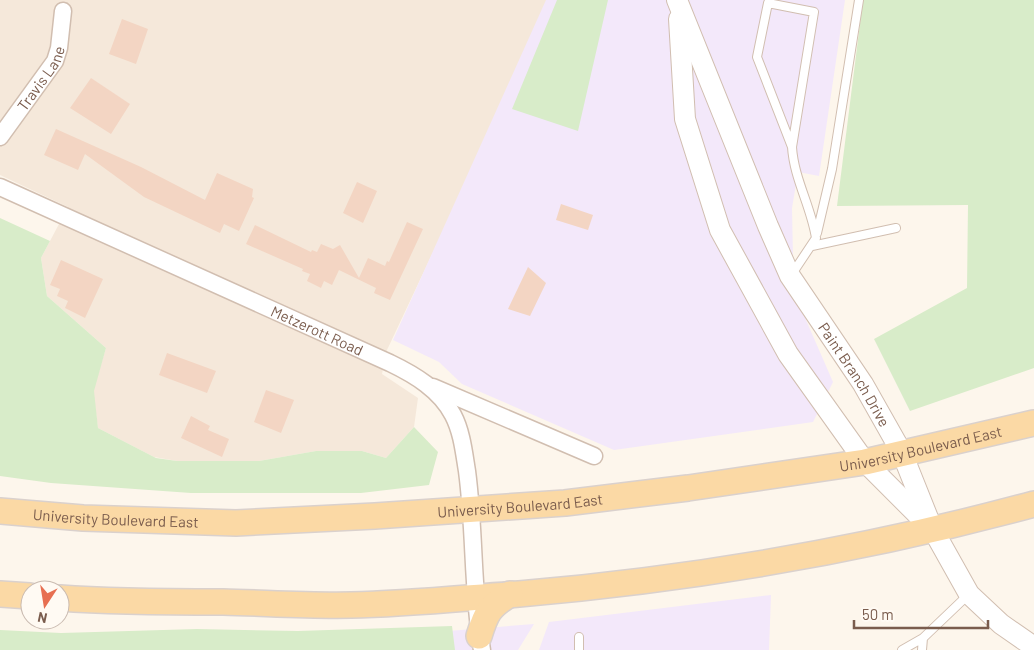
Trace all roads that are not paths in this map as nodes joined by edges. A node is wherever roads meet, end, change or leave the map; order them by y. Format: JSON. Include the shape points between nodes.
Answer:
{"nodes":[{"id":1,"x":859,"y":0,"type":"edge"},
{"id":2,"x":678,"y":2,"type":"edge"},
{"id":3,"x":63,"y":10,"type":"dead end"},
{"id":4,"x":0,"y":137,"type":"edge"},
{"id":5,"x":792,"y":147,"type":"junction"},
{"id":6,"x":0,"y":187,"type":"edge"},
{"id":7,"x":896,"y":228,"type":"dead end"},
{"id":8,"x":816,"y":238,"type":"junction"},
{"id":9,"x":812,"y":246,"type":"junction"},
{"id":10,"x":790,"y":276,"type":"junction"},
{"id":11,"x":428,"y":385,"type":"junction"},
{"id":12,"x":1034,"y":423,"type":"edge"},
{"id":13,"x":902,"y":453,"type":"junction"},
{"id":14,"x":594,"y":456,"type":"dead end"},
{"id":15,"x":865,"y":462,"type":"junction"},
{"id":16,"x":1034,"y":504,"type":"edge"},
{"id":17,"x":472,"y":510,"type":"junction"},
{"id":18,"x":0,"y":511,"type":"edge"},
{"id":19,"x":932,"y":528,"type":"junction"},
{"id":20,"x":0,"y":594,"type":"edge"},
{"id":21,"x":510,"y":594,"type":"junction"},
{"id":22,"x":970,"y":594,"type":"junction"},
{"id":23,"x":20,"y":595,"type":"edge"},
{"id":24,"x":475,"y":597,"type":"junction"},
{"id":25,"x":70,"y":598,"type":"edge"},
{"id":26,"x":579,"y":637,"type":"dead end"},
{"id":27,"x":923,"y":638,"type":"junction"},
{"id":28,"x":480,"y":643,"type":"edge"},
{"id":29,"x":1034,"y":647,"type":"edge"},
{"id":30,"x":579,"y":650,"type":"edge"},
{"id":31,"x":902,"y":650,"type":"edge"},
{"id":32,"x":922,"y":650,"type":"edge"}],
"edges":[{"from":1,"to":8,"type":"lane","via":[[832,170]]},
{"from":2,"to":10,"type":"street","name":"Paint Branch Drive"},
{"from":2,"to":15,"type":"street","name":"Paint Branch Drive","via":[[685,119],[720,230],[788,354]]},
{"from":3,"to":4,"type":"street","name":"Travis Lane","via":[[54,62]]},
{"from":5,"to":5,"type":"lane","via":[[814,12],[768,3],[757,57]]},
{"from":5,"to":8,"type":"lane","via":[[793,166],[812,215]]},
{"from":6,"to":11,"type":"street","name":"Metzerott Road","via":[[390,363]]},
{"from":7,"to":9,"type":"lane"},
{"from":8,"to":9,"type":"lane"},
{"from":9,"to":10,"type":"lane"},
{"from":10,"to":13,"type":"street","name":"Paint Branch Drive","via":[[863,384]]},
{"from":11,"to":14,"type":"street"},
{"from":11,"to":17,"type":"street","name":"Metzerott Road","via":[[453,414],[458,425]]},
{"from":12,"to":13,"type":"main road","name":"University Boulevard East"},
{"from":13,"to":15,"type":"main road","name":"University Boulevard East"},
{"from":13,"to":19,"type":"street","name":"Paint Branch Drive"},
{"from":15,"to":17,"type":"main road","name":"University Boulevard East","via":[[688,488]]},
{"from":15,"to":19,"type":"street","name":"Paint Branch Drive"},
{"from":16,"to":19,"type":"main road"},
{"from":17,"to":18,"type":"main road","name":"University Boulevard East","via":[[236,523],[83,518]]},
{"from":17,"to":24,"type":"street","name":"Metzerott Road"},
{"from":19,"to":21,"type":"main road","via":[[848,549],[723,571]]},
{"from":19,"to":22,"type":"street"},
{"from":20,"to":23,"type":"main road"},
{"from":21,"to":24,"type":"main road"},
{"from":21,"to":28,"type":"main road","via":[[492,605],[484,617]]},
{"from":22,"to":27,"type":"lane"},
{"from":22,"to":29,"type":"street","via":[[1001,624]]},
{"from":24,"to":25,"type":"main road","via":[[351,605]]},
{"from":24,"to":28,"type":"street","name":"Metzerott Road"},
{"from":26,"to":30,"type":"lane"},
{"from":27,"to":31,"type":"lane"},
{"from":27,"to":32,"type":"lane"}]}
